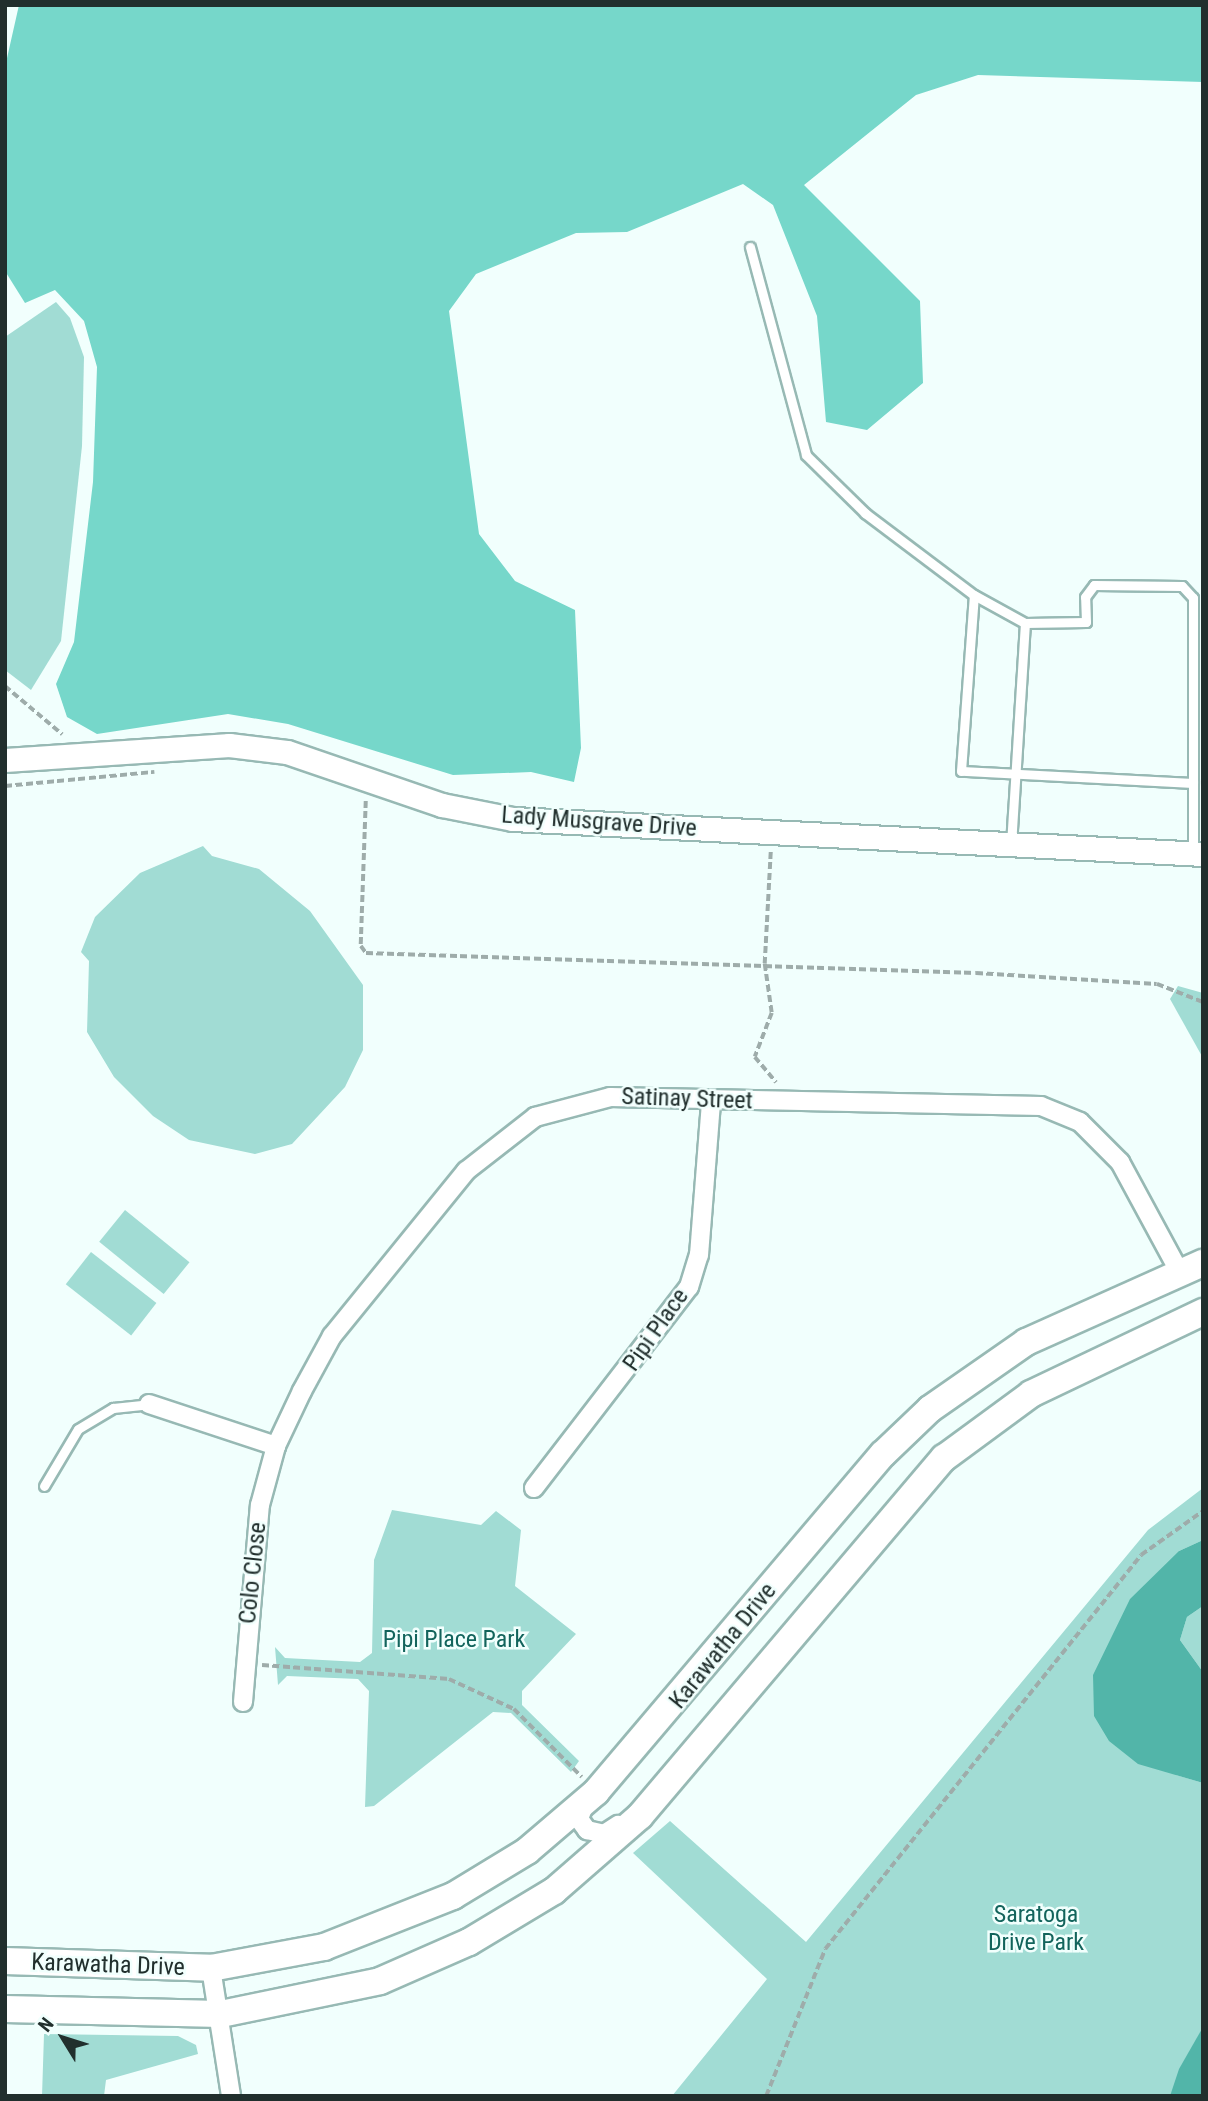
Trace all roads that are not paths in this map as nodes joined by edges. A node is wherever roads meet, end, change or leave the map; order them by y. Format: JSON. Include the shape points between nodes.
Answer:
{"nodes":[{"id":1,"x":750,"y":247,"type":"dead end"},
{"id":2,"x":974,"y":595,"type":"junction"},
{"id":3,"x":1026,"y":623,"type":"junction"},
{"id":4,"x":5,"y":760,"type":"edge"},
{"id":5,"x":1015,"y":776,"type":"junction"},
{"id":6,"x":1193,"y":783,"type":"junction"},
{"id":7,"x":1011,"y":847,"type":"junction"},
{"id":8,"x":1198,"y":853,"type":"edge"},
{"id":9,"x":711,"y":1101,"type":"junction"},
{"id":10,"x":1191,"y":1268,"type":"edge"},
{"id":11,"x":1203,"y":1312,"type":"edge"},
{"id":12,"x":149,"y":1404,"type":"joint"},
{"id":13,"x":276,"y":1447,"type":"junction"},
{"id":14,"x":44,"y":1486,"type":"dead end"},
{"id":15,"x":534,"y":1489,"type":"dead end"},
{"id":16,"x":243,"y":1702,"type":"dead end"},
{"id":17,"x":676,"y":1774,"type":"junction"},
{"id":18,"x":585,"y":1792,"type":"junction"},
{"id":19,"x":5,"y":1961,"type":"edge"},
{"id":20,"x":211,"y":1968,"type":"junction"},
{"id":21,"x":5,"y":2009,"type":"edge"},
{"id":22,"x":221,"y":2014,"type":"junction"},
{"id":23,"x":231,"y":2096,"type":"edge"}],
"edges":[{"from":1,"to":2,"type":"lane","via":[[806,455],[865,513]]},
{"from":2,"to":3,"type":"lane"},
{"from":2,"to":5,"type":"lane","via":[[961,771]]},
{"from":3,"to":5,"type":"lane"},
{"from":3,"to":6,"type":"lane","via":[[1086,622],[1085,597],[1094,585],[1182,586],[1192,598]]},
{"from":4,"to":7,"type":"street","name":"Lady Musgrave Drive","via":[[229,745],[287,752],[442,805],[513,819]]},
{"from":5,"to":6,"type":"lane"},
{"from":5,"to":7,"type":"lane"},
{"from":6,"to":8,"type":"lane"},
{"from":7,"to":8,"type":"street","name":"Lady Musgrave Drive"},
{"from":9,"to":10,"type":"street","name":"Satinay Street","via":[[1041,1106],[1080,1122],[1125,1171]]},
{"from":9,"to":13,"type":"street","name":"Satinay Street","via":[[574,1102],[498,1140],[332,1336]]},
{"from":9,"to":15,"type":"street","name":"Pipi Place","via":[[699,1255],[689,1287]]},
{"from":10,"to":18,"type":"main road","name":"Karawatha Drive","via":[[1026,1342],[905,1431]]},
{"from":11,"to":17,"type":"main road","name":"Karawatha Drive","via":[[1031,1394],[944,1458]]},
{"from":12,"to":13,"type":"street"},
{"from":12,"to":14,"type":"lane","via":[[113,1408],[78,1429]]},
{"from":13,"to":16,"type":"street","name":"Colo Close","via":[[261,1505]]},
{"from":17,"to":18,"type":"street","via":[[609,1833],[592,1833],[582,1825]]},
{"from":17,"to":22,"type":"main road","name":"Karawatha Drive","via":[[599,1855],[469,1942],[380,1981]]},
{"from":18,"to":20,"type":"main road","name":"Karawatha Drive","via":[[527,1852],[453,1896],[375,1932]]},
{"from":19,"to":20,"type":"main road","name":"Karawatha Drive"},
{"from":20,"to":22,"type":"street","name":"Karawatha Drive"},
{"from":21,"to":22,"type":"main road","name":"Karawatha Drive"},
{"from":22,"to":23,"type":"street"}]}
